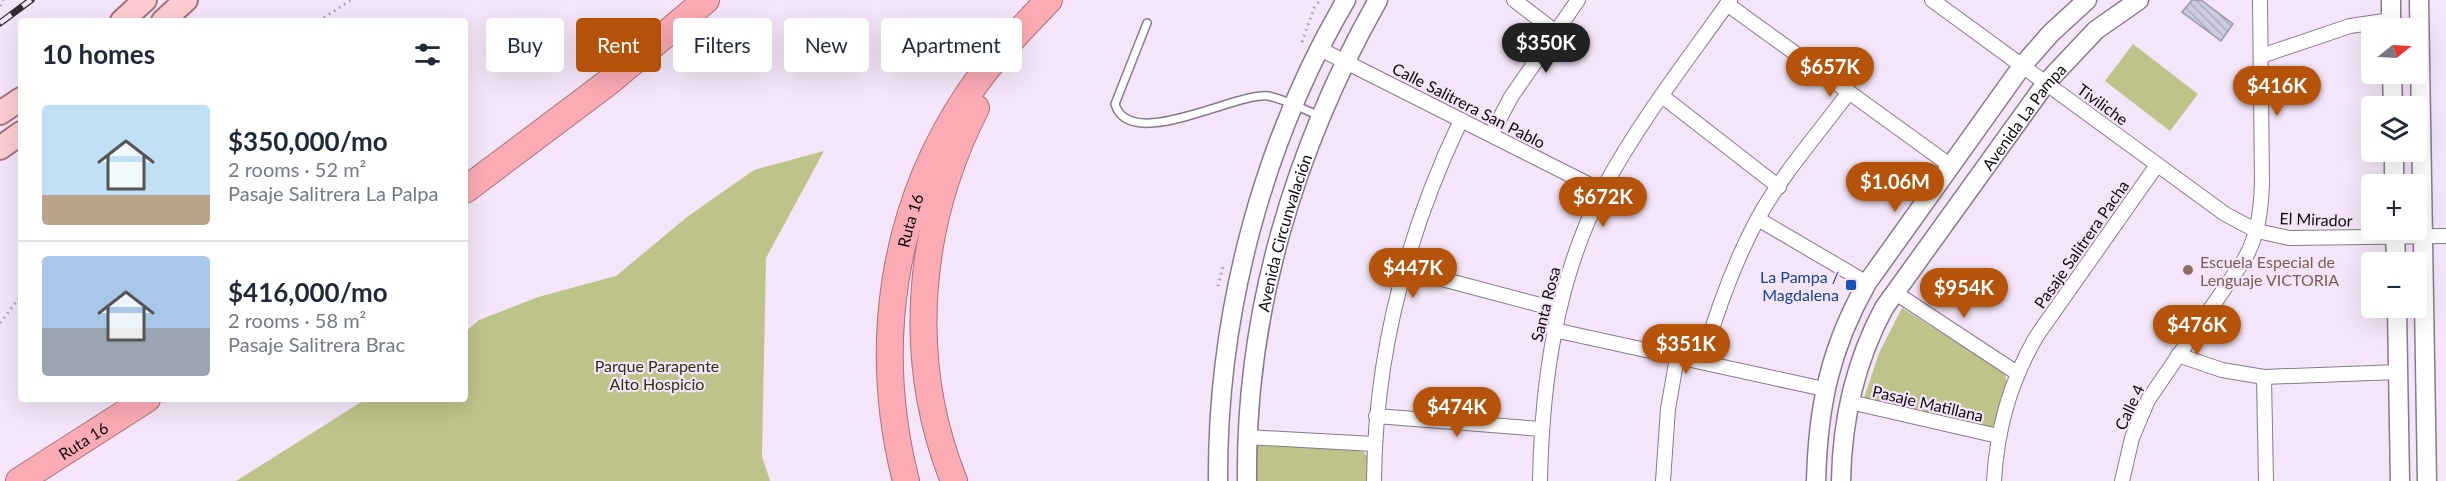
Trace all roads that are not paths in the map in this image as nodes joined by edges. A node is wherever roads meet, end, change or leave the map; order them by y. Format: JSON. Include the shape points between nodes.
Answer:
{"nodes":[{"id":1,"x":145,"y":0,"type":"edge"},
{"id":2,"x":186,"y":0,"type":"edge"},
{"id":3,"x":706,"y":0,"type":"edge"},
{"id":4,"x":1049,"y":0,"type":"edge"},
{"id":5,"x":1346,"y":0,"type":"edge"},
{"id":6,"x":1378,"y":0,"type":"edge"},
{"id":7,"x":1514,"y":0,"type":"edge"},
{"id":8,"x":1578,"y":0,"type":"edge"},
{"id":9,"x":1932,"y":0,"type":"edge"},
{"id":10,"x":2087,"y":0,"type":"edge"},
{"id":11,"x":2139,"y":0,"type":"edge"},
{"id":12,"x":2260,"y":0,"type":"edge"},
{"id":13,"x":2391,"y":0,"type":"edge"},
{"id":14,"x":2418,"y":0,"type":"edge"},
{"id":15,"x":1729,"y":2,"type":"edge"},
{"id":16,"x":125,"y":18,"type":"edge"},
{"id":17,"x":166,"y":18,"type":"edge"},
{"id":18,"x":2391,"y":18,"type":"edge"},
{"id":19,"x":1027,"y":23,"type":"junction"},
{"id":20,"x":1148,"y":23,"type":"dead end"},
{"id":21,"x":2361,"y":25,"type":"edge"},
{"id":22,"x":1556,"y":32,"type":"junction"},
{"id":23,"x":1320,"y":49,"type":"junction"},
{"id":24,"x":2260,"y":56,"type":"junction"},
{"id":25,"x":1345,"y":62,"type":"junction"},
{"id":26,"x":2022,"y":66,"type":"junction"},
{"id":27,"x":2046,"y":83,"type":"junction"},
{"id":28,"x":1849,"y":92,"type":"junction"},
{"id":29,"x":1662,"y":96,"type":"junction"},
{"id":30,"x":18,"y":101,"type":"edge"},
{"id":31,"x":1294,"y":106,"type":"junction"},
{"id":32,"x":0,"y":113,"type":"edge"},
{"id":33,"x":1321,"y":116,"type":"junction"},
{"id":34,"x":1461,"y":120,"type":"junction"},
{"id":35,"x":18,"y":135,"type":"edge"},
{"id":36,"x":1491,"y":135,"type":"junction"},
{"id":37,"x":0,"y":148,"type":"edge"},
{"id":38,"x":2157,"y":165,"type":"junction"},
{"id":39,"x":1951,"y":166,"type":"junction"},
{"id":40,"x":2422,"y":174,"type":"edge"},
{"id":41,"x":1779,"y":187,"type":"junction"},
{"id":42,"x":468,"y":188,"type":"edge"},
{"id":43,"x":1602,"y":191,"type":"junction"},
{"id":44,"x":1758,"y":219,"type":"junction"},
{"id":45,"x":2257,"y":231,"type":"junction"},
{"id":46,"x":2361,"y":235,"type":"edge"},
{"id":47,"x":2446,"y":236,"type":"edge"},
{"id":48,"x":2427,"y":237,"type":"edge"},
{"id":49,"x":2423,"y":240,"type":"edge"},
{"id":50,"x":1404,"y":269,"type":"junction"},
{"id":51,"x":1868,"y":283,"type":"junction"},
{"id":52,"x":1894,"y":292,"type":"junction"},
{"id":53,"x":1559,"y":309,"type":"junction"},
{"id":54,"x":2397,"y":318,"type":"edge"},
{"id":55,"x":1554,"y":330,"type":"junction"},
{"id":56,"x":2178,"y":355,"type":"junction"},
{"id":57,"x":1677,"y":357,"type":"junction"},
{"id":58,"x":1702,"y":362,"type":"junction"},
{"id":59,"x":2398,"y":372,"type":"junction"},
{"id":60,"x":2017,"y":373,"type":"junction"},
{"id":61,"x":2264,"y":377,"type":"junction"},
{"id":62,"x":1824,"y":389,"type":"junction"},
{"id":63,"x":142,"y":402,"type":"edge"},
{"id":64,"x":1850,"y":402,"type":"junction"},
{"id":65,"x":1376,"y":416,"type":"junction"},
{"id":66,"x":1541,"y":429,"type":"junction"},
{"id":67,"x":1998,"y":436,"type":"junction"},
{"id":68,"x":1246,"y":437,"type":"junction"},
{"id":69,"x":1374,"y":444,"type":"junction"},
{"id":70,"x":19,"y":481,"type":"edge"},
{"id":71,"x":906,"y":481,"type":"edge"},
{"id":72,"x":954,"y":481,"type":"edge"},
{"id":73,"x":1218,"y":481,"type":"edge"},
{"id":74,"x":1247,"y":481,"type":"edge"},
{"id":75,"x":1374,"y":481,"type":"edge"},
{"id":76,"x":1540,"y":481,"type":"edge"},
{"id":77,"x":1663,"y":481,"type":"edge"},
{"id":78,"x":1816,"y":481,"type":"edge"},
{"id":79,"x":1841,"y":481,"type":"edge"},
{"id":80,"x":1994,"y":481,"type":"edge"},
{"id":81,"x":2122,"y":481,"type":"edge"},
{"id":82,"x":2266,"y":481,"type":"edge"},
{"id":83,"x":2400,"y":481,"type":"edge"},
{"id":84,"x":2427,"y":481,"type":"edge"}],
"edges":[{"from":1,"to":16,"type":"main road"},
{"from":2,"to":17,"type":"main road"},
{"from":3,"to":42,"type":"highway","via":[[610,81]]},
{"from":4,"to":19,"type":"highway","name":"Ruta 16"},
{"from":5,"to":23,"type":"street","name":"Avenida Circunvalación"},
{"from":6,"to":25,"type":"street","name":"Avenida Circunvalación"},
{"from":7,"to":22,"type":"street"},
{"from":8,"to":22,"type":"street"},
{"from":9,"to":26,"type":"street","name":"Tiviliche"},
{"from":10,"to":26,"type":"street","name":"Avenida La Pampa"},
{"from":11,"to":27,"type":"street","name":"Avenida La Pampa","via":[[2096,30]]},
{"from":12,"to":24,"type":"street","name":"Calle 4"},
{"from":13,"to":18,"type":"street"},
{"from":14,"to":40,"type":"street"},
{"from":15,"to":28,"type":"street"},
{"from":15,"to":29,"type":"street","name":"Santa Rosa"},
{"from":19,"to":71,"type":"highway","name":"Ruta 16","via":[[986,69],[952,120],[924,177],[903,240],[892,302],[888,362],[894,423]]},
{"from":19,"to":72,"type":"highway","via":[[989,83],[958,148],[928,257],[922,323],[926,381],[938,438]]},
{"from":20,"to":31,"type":"lane","via":[[1115,104],[1124,118],[1144,124],[1269,96]]},
{"from":21,"to":24,"type":"street"},
{"from":22,"to":36,"type":"street","via":[[1511,97]]},
{"from":23,"to":25,"type":"street","name":"Calle Salitrera San Pablo"},
{"from":23,"to":31,"type":"street","name":"Avenida Circunvalación"},
{"from":24,"to":45,"type":"street","name":"Calle 4","via":[[2262,183]]},
{"from":25,"to":33,"type":"street","name":"Avenida Circunvalación"},
{"from":25,"to":34,"type":"street","name":"Calle Salitrera San Pablo"},
{"from":26,"to":27,"type":"street","name":"Tiviliche"},
{"from":26,"to":39,"type":"street","name":"Avenida La Pampa"},
{"from":27,"to":38,"type":"street","name":"Tiviliche"},
{"from":27,"to":52,"type":"street","name":"Avenida La Pampa"},
{"from":28,"to":39,"type":"street"},
{"from":28,"to":41,"type":"street"},
{"from":29,"to":41,"type":"street"},
{"from":29,"to":43,"type":"street","name":"Santa Rosa"},
{"from":30,"to":32,"type":"main road"},
{"from":31,"to":33,"type":"lane"},
{"from":31,"to":73,"type":"street","name":"Avenida Circunvalación","via":[[1263,190],[1238,286],[1221,398]]},
{"from":33,"to":68,"type":"street","name":"Avenida Circunvalación","via":[[1297,177],[1274,258],[1256,346]]},
{"from":34,"to":36,"type":"street","name":"Calle Salitrera San Pablo"},
{"from":34,"to":50,"type":"street","via":[[1430,190]]},
{"from":35,"to":37,"type":"main road"},
{"from":36,"to":43,"type":"street","name":"Calle Salitrera San Pablo"},
{"from":38,"to":45,"type":"street","name":"Tiviliche","via":[[2225,214]]},
{"from":38,"to":60,"type":"street","name":"Pasaje Salitrera Pacha","via":[[2036,337]]},
{"from":39,"to":51,"type":"street","name":"Avenida La Pampa"},
{"from":41,"to":44,"type":"street"},
{"from":43,"to":53,"type":"street","name":"Santa Rosa"},
{"from":44,"to":51,"type":"street"},
{"from":44,"to":58,"type":"street","via":[[1727,284]]},
{"from":45,"to":46,"type":"street","name":"El Mirador","via":[[2289,238]]},
{"from":45,"to":56,"type":"street","name":"Calle 4","via":[[2244,260]]},
{"from":47,"to":48,"type":"street","name":"El Mirador"},
{"from":49,"to":84,"type":"street"},
{"from":50,"to":53,"type":"street"},
{"from":50,"to":65,"type":"street","via":[[1387,340]]},
{"from":51,"to":62,"type":"street","name":"Avenida La Pampa","via":[[1842,332]]},
{"from":52,"to":60,"type":"street"},
{"from":52,"to":64,"type":"street","name":"Avenida La Pampa","via":[[1867,343]]},
{"from":53,"to":55,"type":"street","name":"Santa Rosa"},
{"from":54,"to":59,"type":"street"},
{"from":55,"to":57,"type":"street"},
{"from":55,"to":66,"type":"street","name":"Santa Rosa"},
{"from":56,"to":61,"type":"street","via":[[2222,370]]},
{"from":56,"to":81,"type":"street","name":"Calle 4","via":[[2139,419]]},
{"from":57,"to":58,"type":"street"},
{"from":57,"to":77,"type":"street","via":[[1668,409]]},
{"from":58,"to":62,"type":"street"},
{"from":59,"to":61,"type":"street"},
{"from":59,"to":83,"type":"street"},
{"from":60,"to":67,"type":"street","name":"Pasaje Salitrera Pacha"},
{"from":61,"to":82,"type":"street"},
{"from":62,"to":78,"type":"street","name":"Avenida La Pampa"},
{"from":63,"to":70,"type":"highway","name":"Ruta 16"},
{"from":64,"to":67,"type":"street","name":"Pasaje Matillana"},
{"from":64,"to":79,"type":"street","name":"Avenida La Pampa"},
{"from":65,"to":66,"type":"street"},
{"from":65,"to":69,"type":"street"},
{"from":66,"to":76,"type":"street","name":"Santa Rosa"},
{"from":67,"to":80,"type":"street","name":"Pasaje Salitrera Pacha"},
{"from":68,"to":69,"type":"street"},
{"from":68,"to":74,"type":"street","name":"Avenida Circunvalación"},
{"from":69,"to":75,"type":"street"}]}
